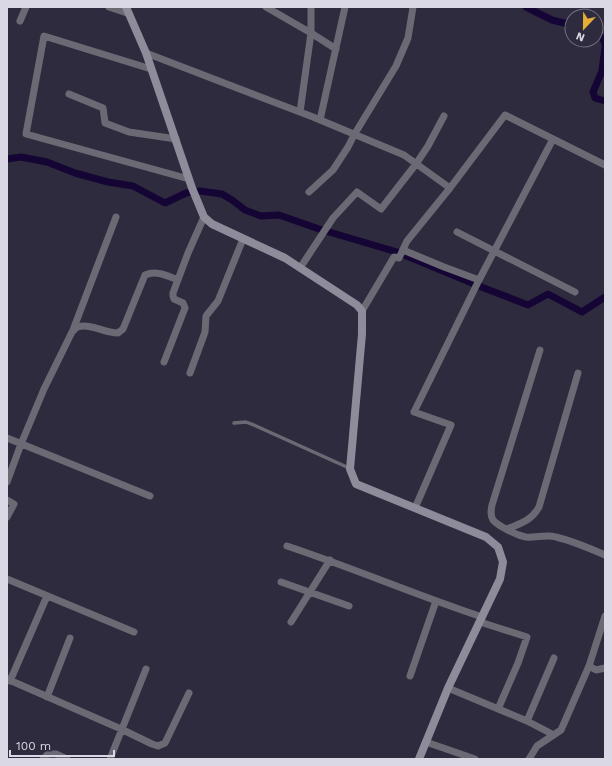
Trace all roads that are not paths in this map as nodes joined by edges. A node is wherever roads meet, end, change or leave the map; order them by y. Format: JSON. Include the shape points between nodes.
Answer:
{"nodes":[{"id":1,"x":26,"y":7,"type":"edge"},
{"id":2,"x":109,"y":7,"type":"edge"},
{"id":3,"x":266,"y":7,"type":"edge"},
{"id":4,"x":311,"y":7,"type":"edge"},
{"id":5,"x":345,"y":7,"type":"edge"},
{"id":6,"x":412,"y":7,"type":"edge"},
{"id":7,"x":127,"y":10,"type":"edge"},
{"id":8,"x":20,"y":22,"type":"dead end"},
{"id":9,"x":311,"y":33,"type":"junction"},
{"id":10,"x":336,"y":49,"type":"junction"},
{"id":11,"x":146,"y":53,"type":"junction"},
{"id":12,"x":152,"y":69,"type":"junction"},
{"id":13,"x":69,"y":94,"type":"dead end"},
{"id":14,"x":300,"y":112,"type":"junction"},
{"id":15,"x":444,"y":116,"type":"dead end"},
{"id":16,"x":320,"y":120,"type":"junction"},
{"id":17,"x":354,"y":135,"type":"junction"},
{"id":18,"x":176,"y":139,"type":"junction"},
{"id":19,"x":553,"y":139,"type":"junction"},
{"id":20,"x":416,"y":164,"type":"junction"},
{"id":21,"x":605,"y":165,"type":"edge"},
{"id":22,"x":189,"y":179,"type":"junction"},
{"id":23,"x":450,"y":188,"type":"junction"},
{"id":24,"x":309,"y":192,"type":"dead end"},
{"id":25,"x":116,"y":217,"type":"dead end"},
{"id":26,"x":204,"y":217,"type":"junction"},
{"id":27,"x":457,"y":232,"type":"dead end"},
{"id":28,"x":243,"y":239,"type":"junction"},
{"id":29,"x":403,"y":250,"type":"junction"},
{"id":30,"x":494,"y":251,"type":"junction"},
{"id":31,"x":300,"y":268,"type":"junction"},
{"id":32,"x":178,"y":280,"type":"junction"},
{"id":33,"x":479,"y":280,"type":"junction"},
{"id":34,"x":575,"y":292,"type":"dead end"},
{"id":35,"x":362,"y":311,"type":"junction"},
{"id":36,"x":72,"y":332,"type":"junction"},
{"id":37,"x":540,"y":350,"type":"dead end"},
{"id":38,"x":164,"y":362,"type":"dead end"},
{"id":39,"x":190,"y":373,"type":"dead end"},
{"id":40,"x":578,"y":374,"type":"dead end"},
{"id":41,"x":234,"y":422,"type":"dead end"},
{"id":42,"x":7,"y":438,"type":"edge"},
{"id":43,"x":21,"y":444,"type":"junction"},
{"id":44,"x":350,"y":469,"type":"junction"},
{"id":45,"x":7,"y":482,"type":"edge"},
{"id":46,"x":150,"y":496,"type":"dead end"},
{"id":47,"x":7,"y":500,"type":"edge"},
{"id":48,"x":415,"y":508,"type":"junction"},
{"id":49,"x":7,"y":517,"type":"edge"},
{"id":50,"x":508,"y":529,"type":"junction"},
{"id":51,"x":287,"y":546,"type":"dead end"},
{"id":52,"x":605,"y":554,"type":"edge"},
{"id":53,"x":330,"y":560,"type":"junction"},
{"id":54,"x":7,"y":579,"type":"edge"},
{"id":55,"x":281,"y":582,"type":"dead end"},
{"id":56,"x":310,"y":592,"type":"junction"},
{"id":57,"x":47,"y":596,"type":"junction"},
{"id":58,"x":436,"y":601,"type":"junction"},
{"id":59,"x":349,"y":606,"type":"dead end"},
{"id":60,"x":605,"y":616,"type":"edge"},
{"id":61,"x":481,"y":619,"type":"junction"},
{"id":62,"x":291,"y":622,"type":"dead end"},
{"id":63,"x":134,"y":632,"type":"dead end"},
{"id":64,"x":70,"y":638,"type":"dead end"},
{"id":65,"x":554,"y":658,"type":"dead end"},
{"id":66,"x":589,"y":666,"type":"junction"},
{"id":67,"x":146,"y":668,"type":"dead end"},
{"id":68,"x":605,"y":668,"type":"edge"},
{"id":69,"x":410,"y":676,"type":"dead end"},
{"id":70,"x":9,"y":680,"type":"edge"},
{"id":71,"x":448,"y":688,"type":"junction"},
{"id":72,"x":189,"y":693,"type":"dead end"},
{"id":73,"x":47,"y":696,"type":"junction"},
{"id":74,"x":498,"y":709,"type":"junction"},
{"id":75,"x":527,"y":721,"type":"junction"},
{"id":76,"x":121,"y":729,"type":"junction"},
{"id":77,"x":554,"y":735,"type":"junction"},
{"id":78,"x":426,"y":742,"type":"junction"},
{"id":79,"x":43,"y":759,"type":"edge"},
{"id":80,"x":67,"y":759,"type":"edge"},
{"id":81,"x":110,"y":759,"type":"edge"},
{"id":82,"x":419,"y":759,"type":"edge"},
{"id":83,"x":475,"y":759,"type":"edge"},
{"id":84,"x":529,"y":759,"type":"edge"}],
"edges":[{"from":1,"to":8,"type":"street"},
{"from":2,"to":7,"type":"street"},
{"from":3,"to":9,"type":"street"},
{"from":4,"to":9,"type":"street"},
{"from":5,"to":10,"type":"street"},
{"from":6,"to":17,"type":"street","via":[[408,38],[396,66]]},
{"from":7,"to":11,"type":"street"},
{"from":9,"to":10,"type":"street"},
{"from":9,"to":14,"type":"street"},
{"from":10,"to":16,"type":"street"},
{"from":11,"to":12,"type":"street"},
{"from":11,"to":14,"type":"street"},
{"from":12,"to":18,"type":"street"},
{"from":12,"to":22,"type":"street","via":[[44,36],[26,134]]},
{"from":13,"to":18,"type":"street","via":[[104,108],[105,123],[129,132]]},
{"from":14,"to":16,"type":"street"},
{"from":15,"to":20,"type":"street"},
{"from":16,"to":17,"type":"street"},
{"from":17,"to":20,"type":"street","via":[[404,155]]},
{"from":17,"to":24,"type":"street","via":[[333,170]]},
{"from":18,"to":22,"type":"street"},
{"from":19,"to":21,"type":"street"},
{"from":19,"to":23,"type":"street","via":[[505,115]]},
{"from":19,"to":30,"type":"street"},
{"from":20,"to":23,"type":"street"},
{"from":20,"to":31,"type":"street","via":[[381,209],[357,192],[333,218]]},
{"from":22,"to":26,"type":"street"},
{"from":23,"to":29,"type":"street","via":[[407,241]]},
{"from":25,"to":36,"type":"street"},
{"from":26,"to":28,"type":"street","via":[[212,224]]},
{"from":26,"to":32,"type":"street"},
{"from":27,"to":30,"type":"street"},
{"from":28,"to":31,"type":"street","via":[[285,258]]},
{"from":28,"to":39,"type":"street","via":[[218,301],[206,316],[205,332]]},
{"from":29,"to":33,"type":"street"},
{"from":29,"to":35,"type":"street","via":[[399,258],[394,257]]},
{"from":30,"to":33,"type":"street"},
{"from":30,"to":34,"type":"street"},
{"from":31,"to":35,"type":"street","via":[[357,305]]},
{"from":32,"to":36,"type":"street","via":[[159,273],[145,275],[123,329],[118,334],[88,326],[77,327]]},
{"from":32,"to":38,"type":"street","via":[[173,296],[183,303],[185,308]]},
{"from":33,"to":48,"type":"street","via":[[414,412],[451,425]]},
{"from":35,"to":44,"type":"street"},
{"from":36,"to":43,"type":"street"},
{"from":37,"to":50,"type":"street","via":[[492,505],[493,519]]},
{"from":40,"to":50,"type":"street","via":[[539,507],[526,521]]},
{"from":41,"to":44,"type":"lane","via":[[246,422],[256,426]]},
{"from":42,"to":43,"type":"street"},
{"from":43,"to":45,"type":"street"},
{"from":43,"to":46,"type":"street"},
{"from":44,"to":48,"type":"street","via":[[356,484]]},
{"from":47,"to":49,"type":"street","via":[[14,504]]},
{"from":48,"to":61,"type":"street","via":[[486,537],[498,547],[503,562],[500,579]]},
{"from":50,"to":52,"type":"street","via":[[526,537],[564,538]]},
{"from":51,"to":53,"type":"street"},
{"from":53,"to":56,"type":"street"},
{"from":53,"to":58,"type":"street"},
{"from":54,"to":57,"type":"street"},
{"from":55,"to":56,"type":"street"},
{"from":56,"to":59,"type":"street"},
{"from":56,"to":62,"type":"street"},
{"from":57,"to":63,"type":"street"},
{"from":57,"to":70,"type":"street"},
{"from":58,"to":61,"type":"street"},
{"from":58,"to":69,"type":"street"},
{"from":60,"to":66,"type":"street"},
{"from":61,"to":71,"type":"street"},
{"from":61,"to":74,"type":"street","via":[[527,637]]},
{"from":64,"to":73,"type":"street"},
{"from":65,"to":75,"type":"street"},
{"from":66,"to":68,"type":"street","via":[[596,670]]},
{"from":66,"to":77,"type":"street","via":[[561,730]]},
{"from":67,"to":76,"type":"street"},
{"from":70,"to":73,"type":"street"},
{"from":71,"to":74,"type":"street"},
{"from":71,"to":78,"type":"street"},
{"from":72,"to":76,"type":"street","via":[[162,746]]},
{"from":73,"to":76,"type":"street"},
{"from":74,"to":75,"type":"street"},
{"from":75,"to":77,"type":"street"},
{"from":76,"to":81,"type":"street"},
{"from":77,"to":84,"type":"street","via":[[537,746]]},
{"from":78,"to":82,"type":"street"},
{"from":78,"to":83,"type":"street"},
{"from":79,"to":80,"type":"street","via":[[48,754],[56,754]]}]}
